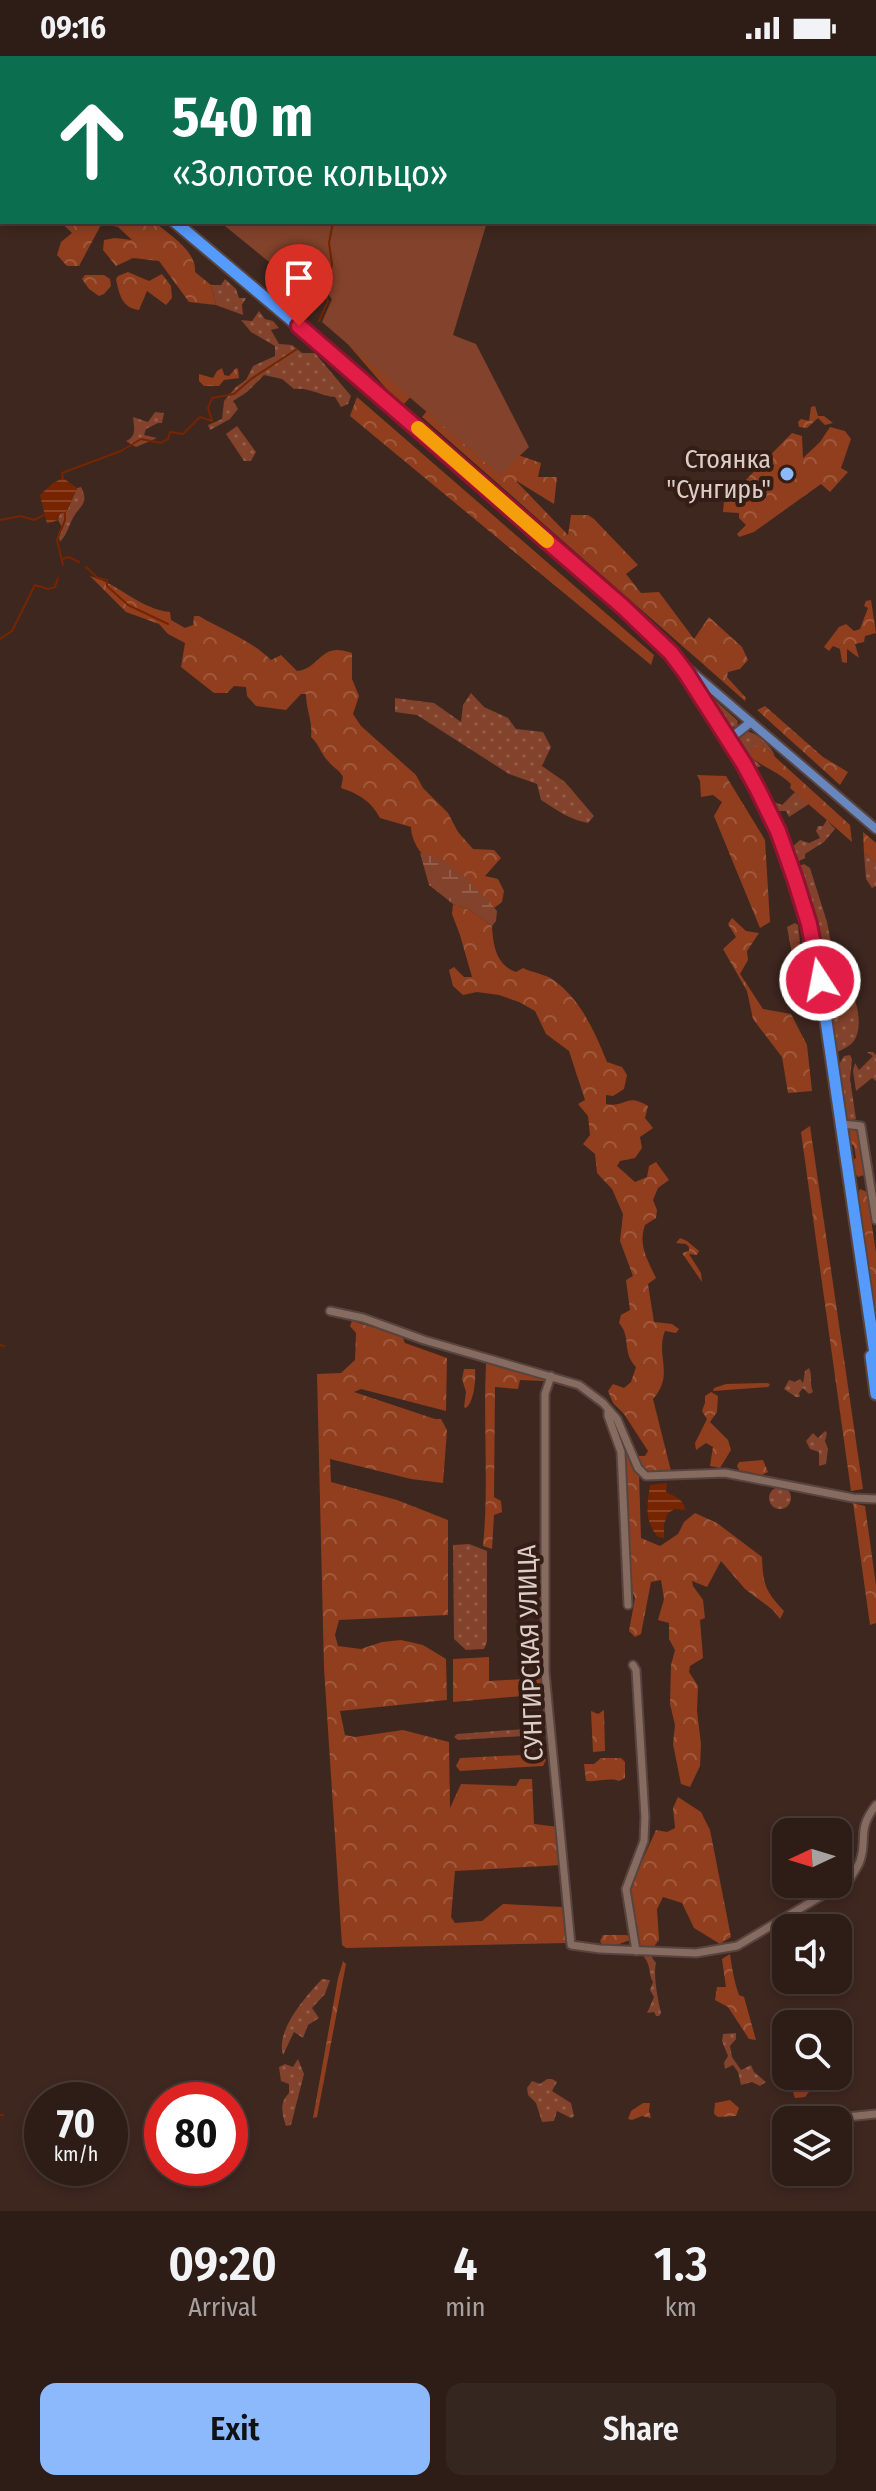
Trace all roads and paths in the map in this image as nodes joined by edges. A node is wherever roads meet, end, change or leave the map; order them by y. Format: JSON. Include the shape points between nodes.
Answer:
{"nodes":[{"id":1,"x":168,"y":224,"type":"edge"},
{"id":2,"x":177,"y":224,"type":"edge"},
{"id":3,"x":671,"y":653,"type":"junction"},
{"id":4,"x":711,"y":688,"type":"junction"},
{"id":5,"x":701,"y":697,"type":"junction"},
{"id":6,"x":751,"y":722,"type":"junction"},
{"id":7,"x":728,"y":740,"type":"junction"},
{"id":8,"x":876,"y":829,"type":"edge"},
{"id":9,"x":842,"y":1124,"type":"junction"},
{"id":10,"x":876,"y":1220,"type":"edge"},
{"id":11,"x":330,"y":1311,"type":"dead end"},
{"id":12,"x":876,"y":1361,"type":"edge"},
{"id":13,"x":551,"y":1376,"type":"junction"},
{"id":14,"x":876,"y":1394,"type":"edge"},
{"id":15,"x":608,"y":1409,"type":"junction"},
{"id":16,"x":876,"y":1499,"type":"edge"},
{"id":17,"x":628,"y":1605,"type":"dead end"},
{"id":18,"x":633,"y":1665,"type":"dead end"},
{"id":19,"x":876,"y":1805,"type":"edge"},
{"id":20,"x":636,"y":1951,"type":"junction"},
{"id":21,"x":876,"y":2114,"type":"edge"},
{"id":22,"x":852,"y":2116,"type":"edge"}],
"edges":[{"from":1,"to":5,"type":"highway","via":[[603,598]]},
{"from":2,"to":3,"type":"highway"},
{"from":3,"to":4,"type":"main road"},
{"from":3,"to":5,"type":"highway"},
{"from":4,"to":5,"type":"main road","via":[[702,690]]},
{"from":4,"to":6,"type":"main road"},
{"from":5,"to":7,"type":"highway"},
{"from":6,"to":7,"type":"main road"},
{"from":6,"to":8,"type":"main road"},
{"from":7,"to":9,"type":"highway","via":[[768,808],[802,902]]},
{"from":7,"to":14,"type":"highway","via":[[773,833],[809,949]]},
{"from":9,"to":10,"type":"street","via":[[861,1126]]},
{"from":9,"to":12,"type":"highway"},
{"from":11,"to":13,"type":"street"},
{"from":13,"to":15,"type":"street","via":[[579,1385]]},
{"from":13,"to":20,"type":"street","name":"СУНГИРСКАЯ УЛИЦА","via":[[545,1394],[545,1672],[571,1945]]},
{"from":15,"to":16,"type":"street","via":[[646,1476],[725,1473]]},
{"from":15,"to":17,"type":"street","via":[[621,1452]]},
{"from":18,"to":20,"type":"street","via":[[645,1817],[644,1841],[626,1889]]},
{"from":19,"to":20,"type":"street","via":[[863,1828],[860,1860],[850,1879],[737,1946],[696,1953]]},
{"from":21,"to":22,"type":"street"}]}
